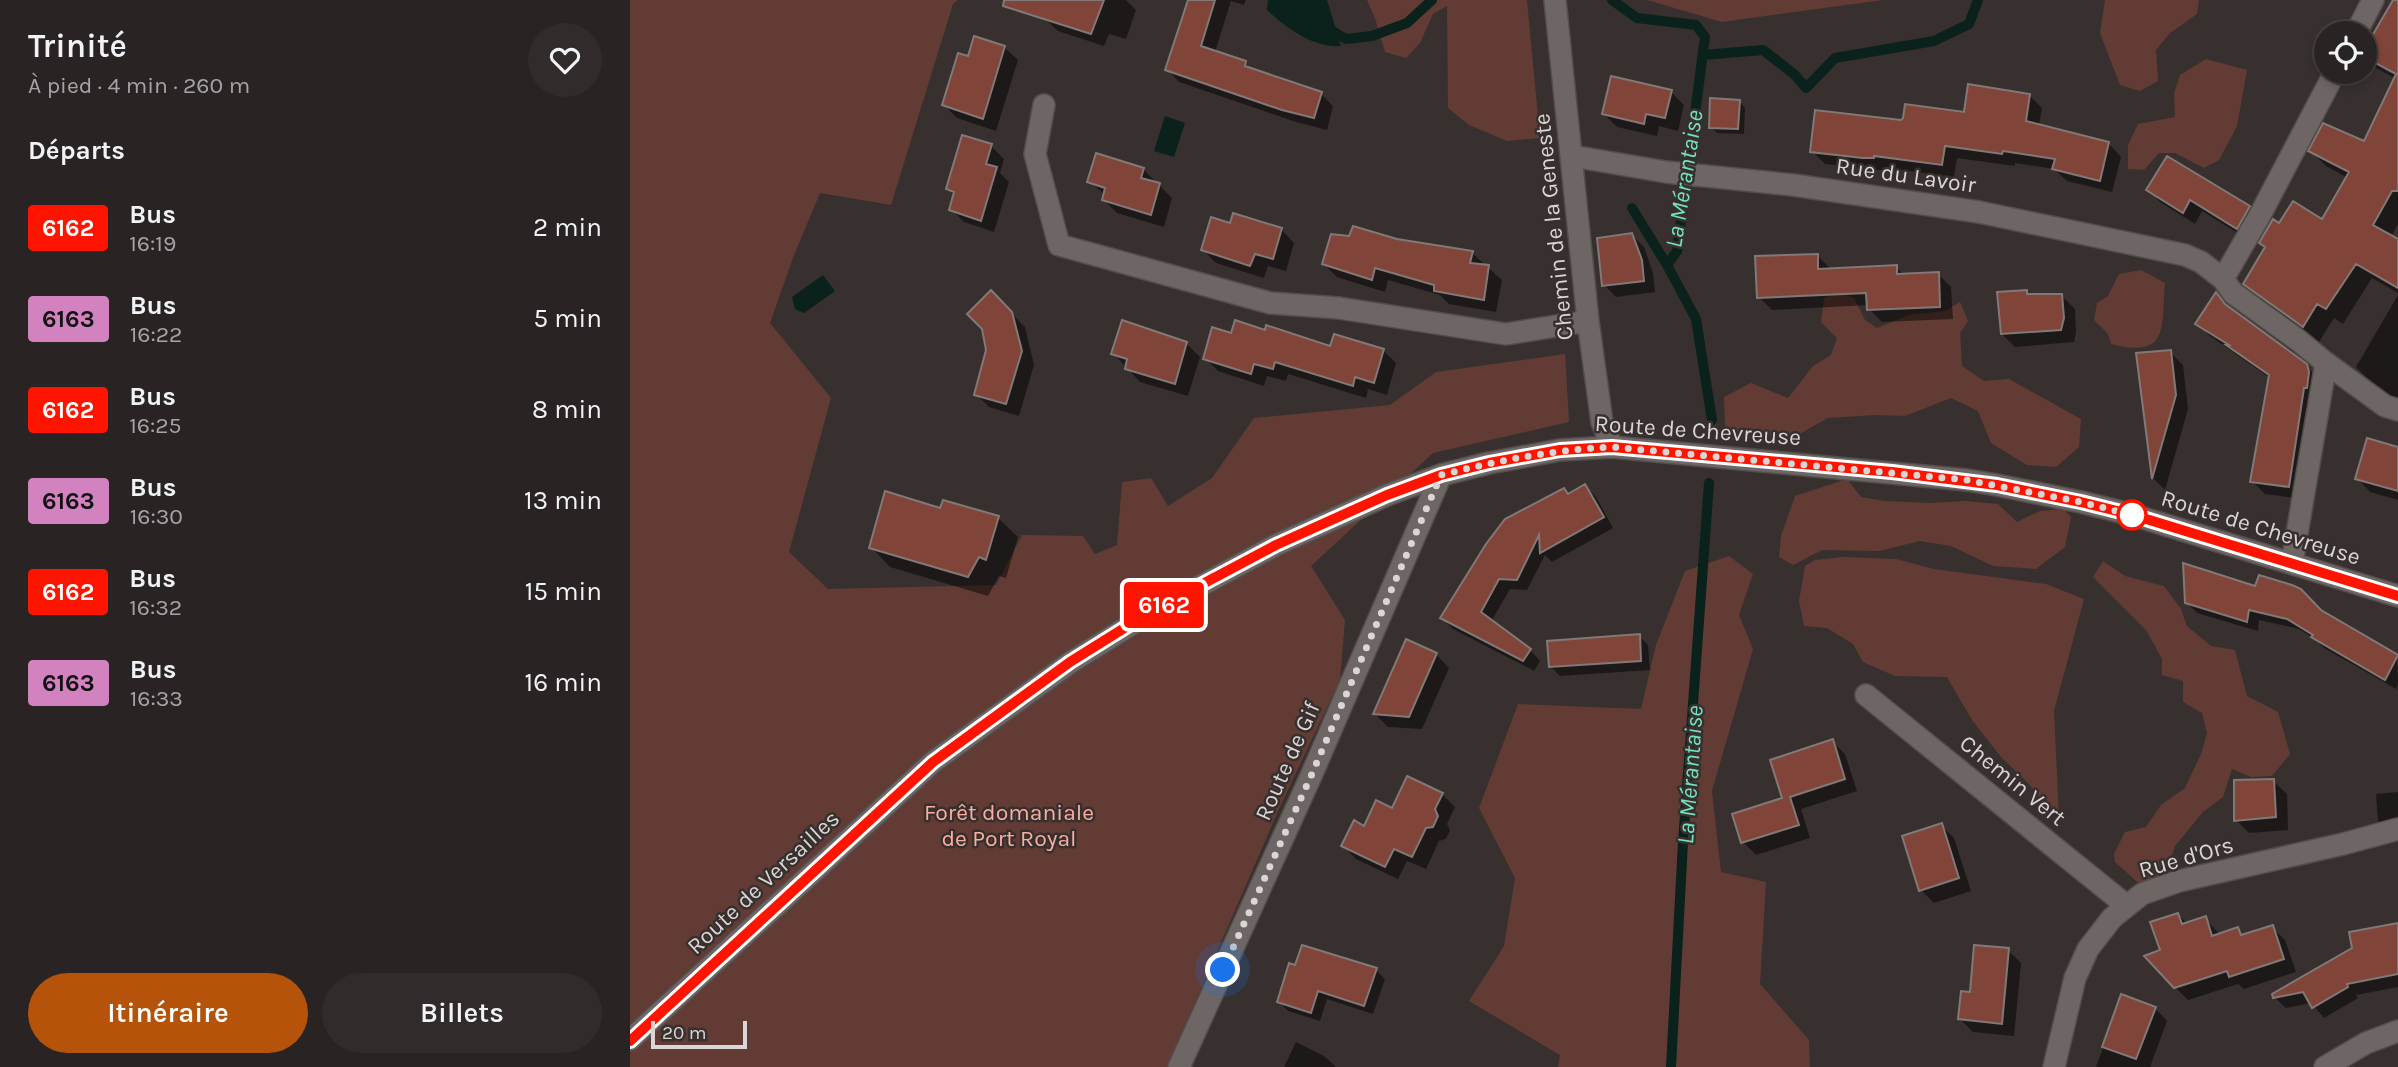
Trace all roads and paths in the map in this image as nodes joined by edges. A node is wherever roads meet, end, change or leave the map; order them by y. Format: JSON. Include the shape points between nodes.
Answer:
{"nodes":[{"id":1,"x":2373,"y":0,"type":"edge"},
{"id":2,"x":1555,"y":1,"type":"edge"},
{"id":3,"x":2362,"y":21,"type":"edge"},
{"id":4,"x":2329,"y":84,"type":"edge"},
{"id":5,"x":1044,"y":105,"type":"dead end"},
{"id":6,"x":1572,"y":156,"type":"junction"},
{"id":7,"x":2223,"y":279,"type":"junction"},
{"id":8,"x":1588,"y":321,"type":"junction"},
{"id":9,"x":2326,"y":363,"type":"junction"},
{"id":10,"x":2398,"y":410,"type":"edge"},
{"id":11,"x":1612,"y":447,"type":"junction"},
{"id":12,"x":1441,"y":475,"type":"junction"},
{"id":13,"x":2292,"y":563,"type":"junction"},
{"id":14,"x":2398,"y":596,"type":"edge"},
{"id":15,"x":1866,"y":695,"type":"dead end"},
{"id":16,"x":933,"y":762,"type":"joint"},
{"id":17,"x":2398,"y":829,"type":"edge"},
{"id":18,"x":2127,"y":906,"type":"junction"},
{"id":19,"x":2398,"y":1031,"type":"edge"},
{"id":20,"x":630,"y":1040,"type":"edge"},
{"id":21,"x":1179,"y":1067,"type":"edge"},
{"id":22,"x":2054,"y":1067,"type":"edge"},
{"id":23,"x":2325,"y":1067,"type":"edge"}],
"edges":[{"from":1,"to":3,"type":"street"},
{"from":2,"to":6,"type":"street","name":"Chemin de la Geneste"},
{"from":4,"to":7,"type":"street"},
{"from":5,"to":8,"type":"street","via":[[1035,154],[1059,245],[1270,303],[1339,308],[1506,334]]},
{"from":6,"to":7,"type":"street","name":"Rue du Lavoir","via":[[1992,215],[2185,255]]},
{"from":6,"to":8,"type":"street","name":"Chemin de la Geneste"},
{"from":7,"to":9,"type":"street","name":"Rue du Lavoir","via":[[2233,293]]},
{"from":8,"to":11,"type":"street","name":"Chemin de la Geneste","via":[[1602,422]]},
{"from":9,"to":10,"type":"street","name":"Rue du Lavoir","via":[[2385,406]]},
{"from":9,"to":13,"type":"street"},
{"from":11,"to":12,"type":"street","name":"Route de Chevreuse","via":[[1560,450]]},
{"from":11,"to":13,"type":"street","name":"Route de Chevreuse","via":[[1997,485],[2133,515]]},
{"from":12,"to":16,"type":"street","name":"Route de Chevreuse","via":[[1276,545],[1150,612],[1070,662]]},
{"from":12,"to":21,"type":"street","name":"Route de Gif"},
{"from":13,"to":14,"type":"street","name":"Route de Chevreuse"},
{"from":15,"to":18,"type":"street","name":"Chemin Vert"},
{"from":16,"to":20,"type":"street","name":"Route de Versailles"},
{"from":17,"to":18,"type":"street","name":"Rue d'Ors","via":[[2179,881],[2142,894]]},
{"from":18,"to":22,"type":"street","name":"Rue d'Ors","via":[[2088,949],[2075,978]]},
{"from":19,"to":23,"type":"street"}]}
